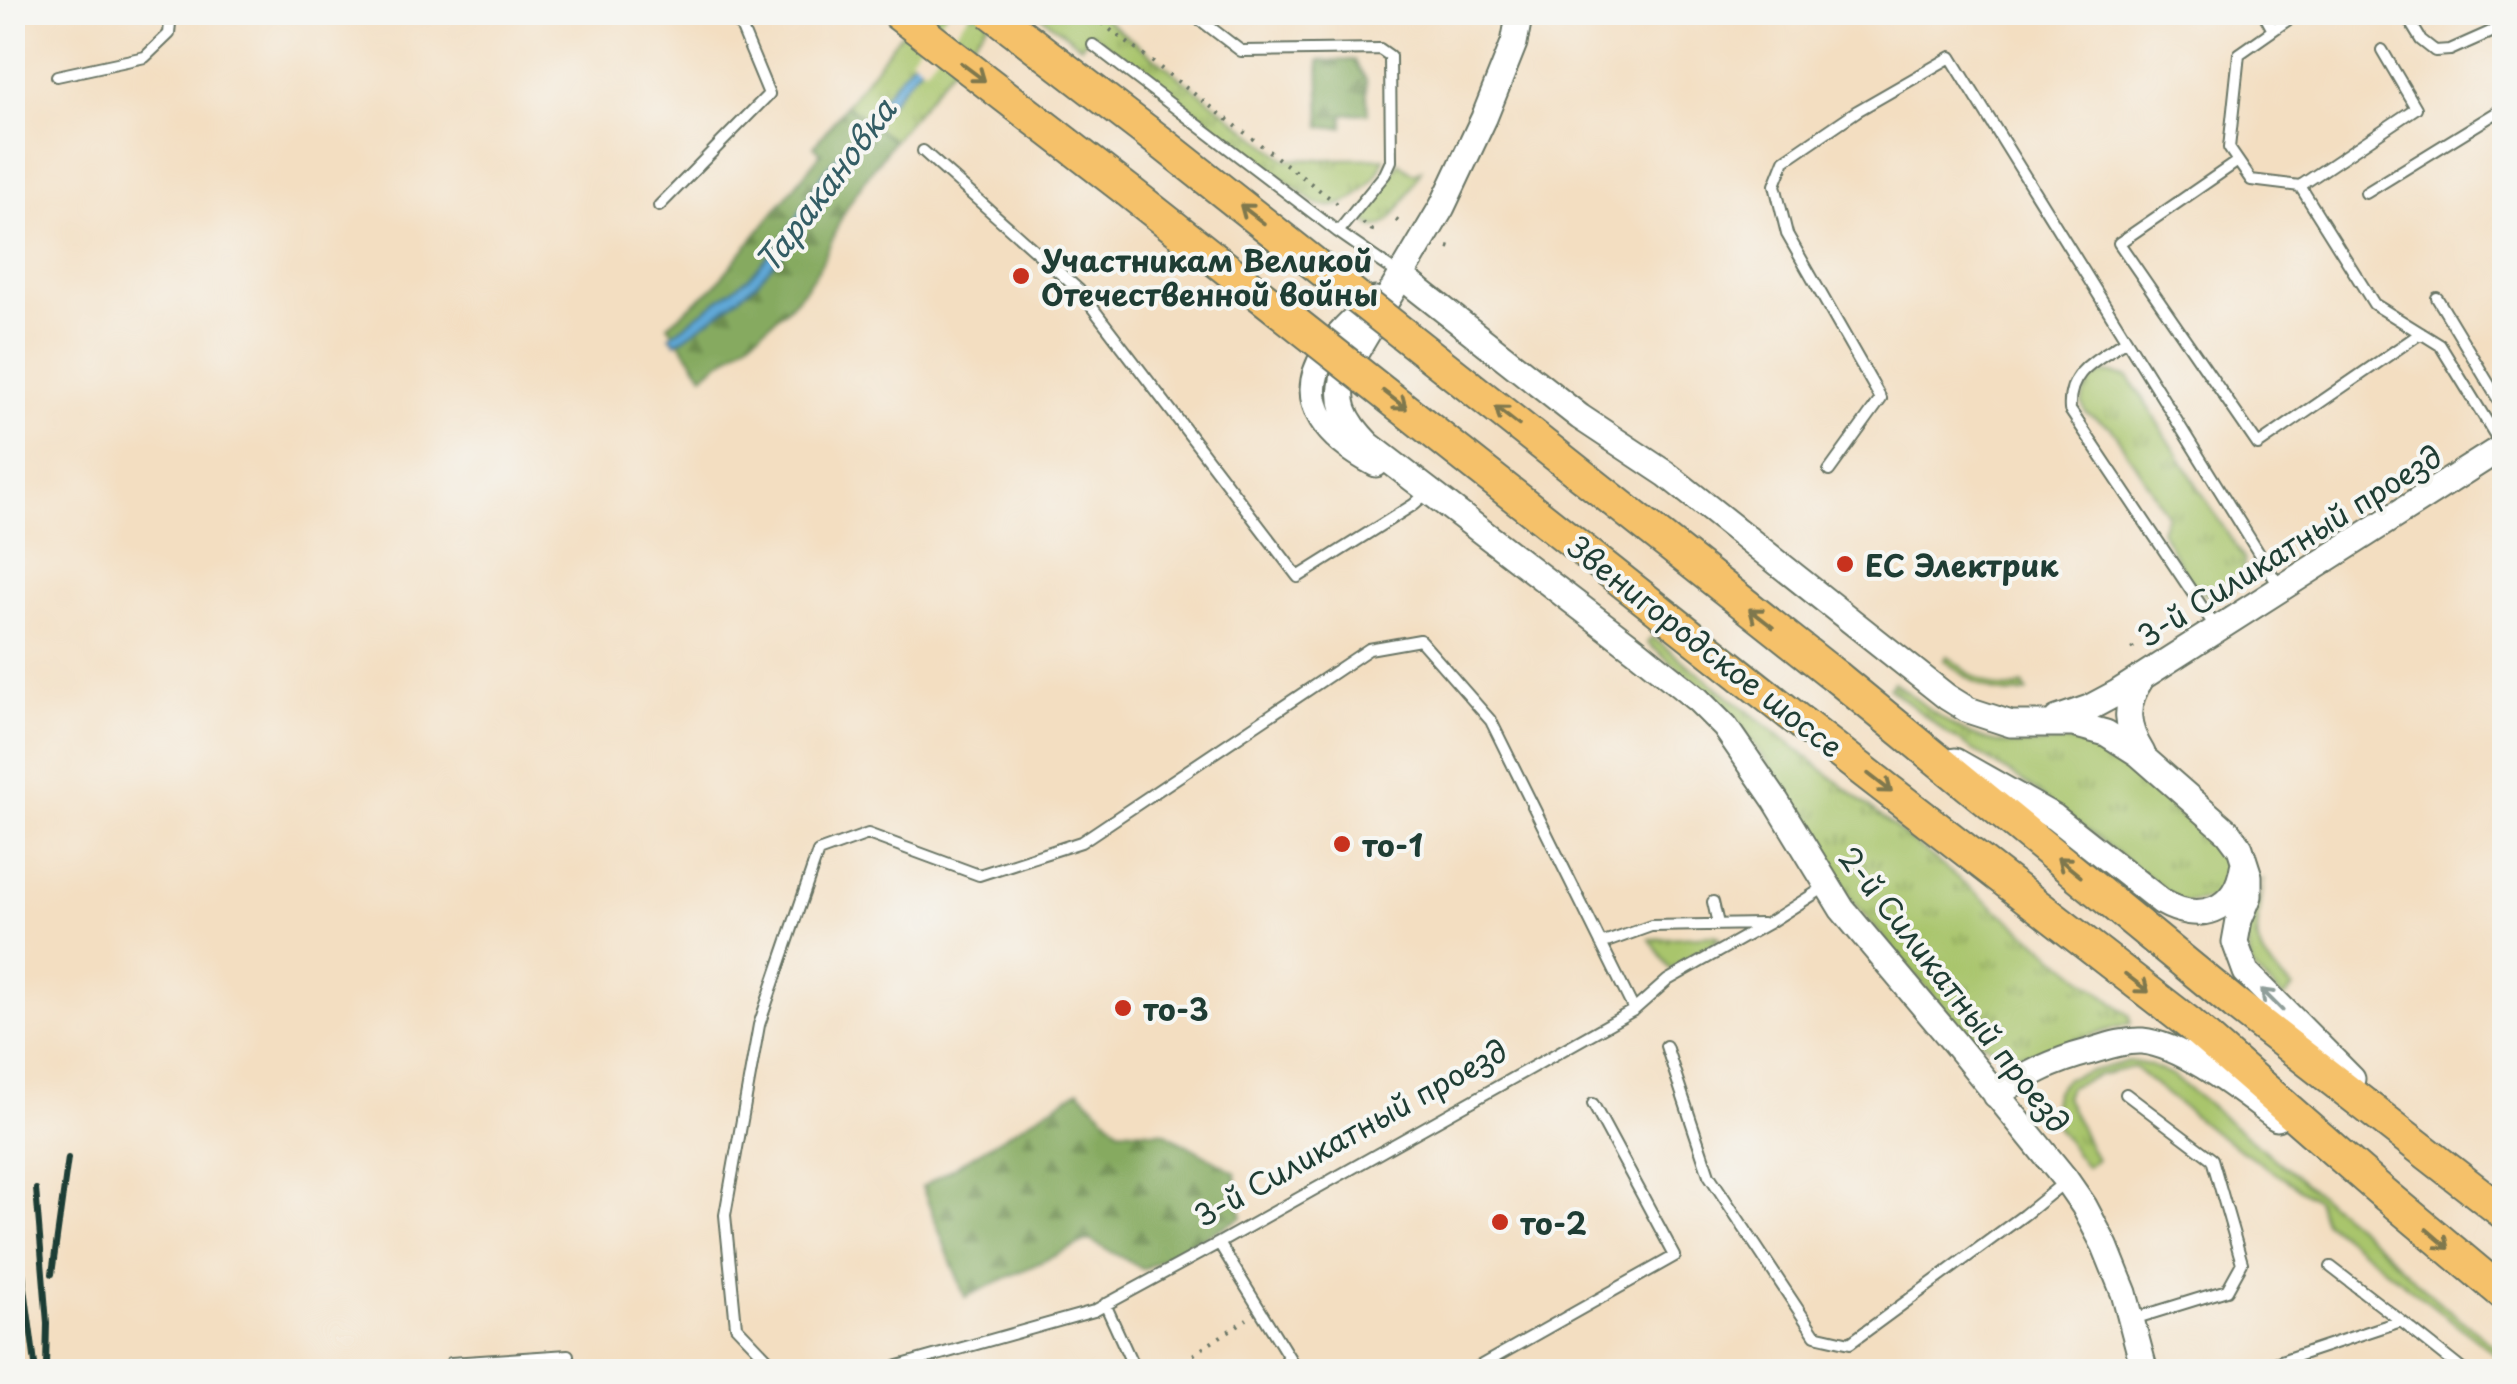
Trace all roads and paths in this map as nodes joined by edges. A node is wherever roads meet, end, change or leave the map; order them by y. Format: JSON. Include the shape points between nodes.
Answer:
{"nodes":[{"id":1,"x":171,"y":12,"type":"edge"},
{"id":2,"x":734,"y":12,"type":"edge"},
{"id":3,"x":896,"y":12,"type":"edge"},
{"id":4,"x":991,"y":12,"type":"edge"},
{"id":5,"x":1084,"y":12,"type":"edge"},
{"id":6,"x":1190,"y":12,"type":"edge"},
{"id":7,"x":1520,"y":12,"type":"edge"},
{"id":8,"x":2263,"y":12,"type":"edge"},
{"id":9,"x":2299,"y":12,"type":"edge"},
{"id":10,"x":2404,"y":12,"type":"edge"},
{"id":11,"x":2504,"y":26,"type":"edge"},
{"id":12,"x":2274,"y":30,"type":"junction"},
{"id":13,"x":1092,"y":44,"type":"dead end"},
{"id":14,"x":2382,"y":50,"type":"dead end"},
{"id":15,"x":57,"y":76,"type":"dead end"},
{"id":16,"x":2504,"y":108,"type":"edge"},
{"id":17,"x":923,"y":151,"type":"dead end"},
{"id":18,"x":2238,"y":161,"type":"junction"},
{"id":19,"x":2300,"y":186,"type":"junction"},
{"id":20,"x":2366,"y":192,"type":"dead end"},
{"id":21,"x":659,"y":206,"type":"dead end"},
{"id":22,"x":1352,"y":214,"type":"junction"},
{"id":23,"x":1338,"y":232,"type":"junction"},
{"id":24,"x":1371,"y":233,"type":"dead end"},
{"id":25,"x":1401,"y":276,"type":"junction"},
{"id":26,"x":2436,"y":298,"type":"dead end"},
{"id":27,"x":2421,"y":333,"type":"junction"},
{"id":28,"x":2126,"y":340,"type":"junction"},
{"id":29,"x":2504,"y":409,"type":"edge"},
{"id":30,"x":2504,"y":447,"type":"edge"},
{"id":31,"x":1829,"y":471,"type":"dead end"},
{"id":32,"x":1428,"y":491,"type":"junction"},
{"id":33,"x":2282,"y":590,"type":"junction"},
{"id":34,"x":2217,"y":630,"type":"junction"},
{"id":35,"x":2138,"y":657,"type":"junction"},
{"id":36,"x":1874,"y":708,"type":"junction"},
{"id":37,"x":2043,"y":723,"type":"junction"},
{"id":38,"x":2149,"y":762,"type":"junction"},
{"id":39,"x":2244,"y":857,"type":"junction"},
{"id":40,"x":1826,"y":886,"type":"junction"},
{"id":41,"x":1713,"y":902,"type":"dead end"},
{"id":42,"x":1718,"y":924,"type":"junction"},
{"id":43,"x":1766,"y":924,"type":"junction"},
{"id":44,"x":1601,"y":944,"type":"junction"},
{"id":45,"x":1634,"y":1010,"type":"junction"},
{"id":46,"x":1666,"y":1046,"type":"dead end"},
{"id":47,"x":2126,"y":1094,"type":"dead end"},
{"id":48,"x":1996,"y":1095,"type":"junction"},
{"id":49,"x":1594,"y":1104,"type":"dead end"},
{"id":50,"x":2416,"y":1142,"type":"junction"},
{"id":51,"x":2066,"y":1180,"type":"junction"},
{"id":52,"x":2380,"y":1190,"type":"junction"},
{"id":53,"x":2504,"y":1213,"type":"edge"},
{"id":54,"x":1219,"y":1243,"type":"junction"},
{"id":55,"x":2330,"y":1266,"type":"dead end"},
{"id":56,"x":2504,"y":1294,"type":"edge"},
{"id":57,"x":1105,"y":1304,"type":"junction"},
{"id":58,"x":1261,"y":1310,"type":"junction"},
{"id":59,"x":2132,"y":1319,"type":"junction"},
{"id":60,"x":2401,"y":1321,"type":"junction"},
{"id":61,"x":507,"y":1365,"type":"edge"},
{"id":62,"x":2264,"y":1369,"type":"edge"},
{"id":63,"x":451,"y":1372,"type":"edge"},
{"id":64,"x":569,"y":1372,"type":"edge"},
{"id":65,"x":780,"y":1372,"type":"edge"},
{"id":66,"x":878,"y":1372,"type":"edge"},
{"id":67,"x":1136,"y":1372,"type":"edge"},
{"id":68,"x":1167,"y":1372,"type":"edge"},
{"id":69,"x":1298,"y":1372,"type":"edge"},
{"id":70,"x":1469,"y":1372,"type":"edge"},
{"id":71,"x":2145,"y":1372,"type":"edge"},
{"id":72,"x":2248,"y":1372,"type":"edge"},
{"id":73,"x":2465,"y":1372,"type":"edge"}],
"edges":[{"from":1,"to":15,"type":"lane","via":[[169,34],[145,57]]},
{"from":2,"to":21,"type":"lane","via":[[769,94]]},
{"from":3,"to":52,"type":"main road","name":"Звенигородское шоссе","one_way":true,"bridge":true,"via":[[2190,1024]]},
{"from":36,"to":4,"type":"main road","name":"Звенигородское шоссе","one_way":true,"bridge":true},
{"from":5,"to":22,"type":"path"},
{"from":6,"to":22,"type":"lane","via":[[1241,51],[1380,48],[1390,56],[1391,161]]},
{"from":7,"to":25,"type":"street","name":"2-й Силикатный проезд","via":[[1484,118]]},
{"from":8,"to":12,"type":"lane"},
{"from":9,"to":12,"type":"lane"},
{"from":10,"to":11,"type":"lane","via":[[2435,51]]},
{"from":12,"to":18,"type":"lane","via":[[2239,54],[2228,148]]},
{"from":13,"to":23,"type":"lane"},
{"from":14,"to":19,"type":"lane","via":[[2416,108]]},
{"from":16,"to":20,"type":"lane"},
{"from":17,"to":32,"type":"lane","via":[[1079,290],[1298,576]]},
{"from":18,"to":19,"type":"lane","via":[[2250,180]]},
{"from":18,"to":27,"type":"lane","via":[[2119,243],[2258,444]]},
{"from":19,"to":27,"type":"lane","via":[[2374,304]]},
{"from":22,"to":23,"type":"lane"},
{"from":22,"to":24,"type":"path"},
{"from":23,"to":25,"type":"lane"},
{"from":25,"to":32,"type":"street","name":"2-й Силикатный проезд","via":[[1325,353],[1315,400],[1324,424],[1347,448]]},
{"from":25,"to":37,"type":"street","via":[[1948,697],[1992,719]]},
{"from":26,"to":29,"type":"lane"},
{"from":27,"to":30,"type":"lane","via":[[2440,345]]},
{"from":28,"to":31,"type":"lane","via":[[1951,57],[1786,160],[1775,184],[1787,234],[1881,399]]},
{"from":28,"to":33,"type":"lane"},
{"from":28,"to":34,"type":"lane","via":[[2078,375],[2070,410]]},
{"from":30,"to":33,"type":"street","name":"3-й Силикатный проезд"},
{"from":32,"to":40,"type":"street","name":"2-й Силикатный проезд","via":[[1698,700],[1744,752]]},
{"from":33,"to":34,"type":"street","name":"3-й Силикатный проезд"},
{"from":34,"to":35,"type":"street","name":"3-й Силикатный проезд"},
{"from":35,"to":37,"type":"street","name":"3-й Силикатный проезд","via":[[2108,698]]},
{"from":35,"to":38,"type":"street","via":[[2127,716]]},
{"from":36,"to":39,"type":"street","name":"Звенигородское шоссе","via":[[2054,817],[2162,902],[2188,914],[2213,910],[2236,890]]},
{"from":50,"to":36,"type":"main road","name":"Звенигородское шоссе","one_way":true,"via":[[2235,1004]]},
{"from":37,"to":38,"type":"street","via":[[2106,732]]},
{"from":38,"to":39,"type":"street","via":[[2228,832]]},
{"from":50,"to":39,"type":"street","name":"Звенигородское шоссе","one_way":true,"via":[[2246,972],[2236,942],[2250,889]]},
{"from":40,"to":43,"type":"lane","name":"3-й Силикатный проезд"},
{"from":40,"to":48,"type":"street","name":"2-й Силикатный проезд"},
{"from":41,"to":42,"type":"lane"},
{"from":42,"to":43,"type":"lane"},
{"from":42,"to":44,"type":"lane","via":[[1652,926]]},
{"from":43,"to":45,"type":"lane","name":"3-й Силикатный проезд","via":[[1668,980]]},
{"from":44,"to":45,"type":"lane"},
{"from":44,"to":65,"type":"lane","via":[[1491,722],[1420,640],[1369,649],[1081,842],[979,875],[868,834],[818,852],[759,1025],[725,1215],[736,1326]]},
{"from":45,"to":54,"type":"lane","name":"3-й Силикатный проезд"},
{"from":46,"to":51,"type":"lane","via":[[1709,1175],[1815,1335],[1850,1343]]},
{"from":47,"to":59,"type":"lane","via":[[2212,1159],[2242,1263],[2226,1290]]},
{"from":48,"to":51,"type":"street","name":"2-й Силикатный проезд"},
{"from":48,"to":52,"type":"street","via":[[2058,1060],[2126,1042],[2155,1044],[2188,1056]]},
{"from":49,"to":70,"type":"lane","via":[[1674,1256]]},
{"from":50,"to":53,"type":"main road","name":"Звенигородское шоссе"},
{"from":51,"to":59,"type":"street","name":"2-й Силикатный проезд","via":[[2105,1246]]},
{"from":52,"to":56,"type":"main road","name":"Звенигородское шоссе","one_way":true},
{"from":54,"to":57,"type":"lane","name":"3-й Силикатный проезд"},
{"from":54,"to":58,"type":"lane"},
{"from":55,"to":60,"type":"lane"},
{"from":57,"to":66,"type":"lane","name":"3-й Силикатный проезд"},
{"from":57,"to":67,"type":"lane"},
{"from":58,"to":68,"type":"path"},
{"from":58,"to":69,"type":"lane"},
{"from":59,"to":71,"type":"street","name":"2-й Силикатный проезд"},
{"from":60,"to":62,"type":"lane"},
{"from":60,"to":73,"type":"lane"},
{"from":61,"to":63,"type":"lane","via":[[450,1363]]},
{"from":61,"to":64,"type":"lane","via":[[568,1354]]},
{"from":62,"to":72,"type":"lane"}]}
